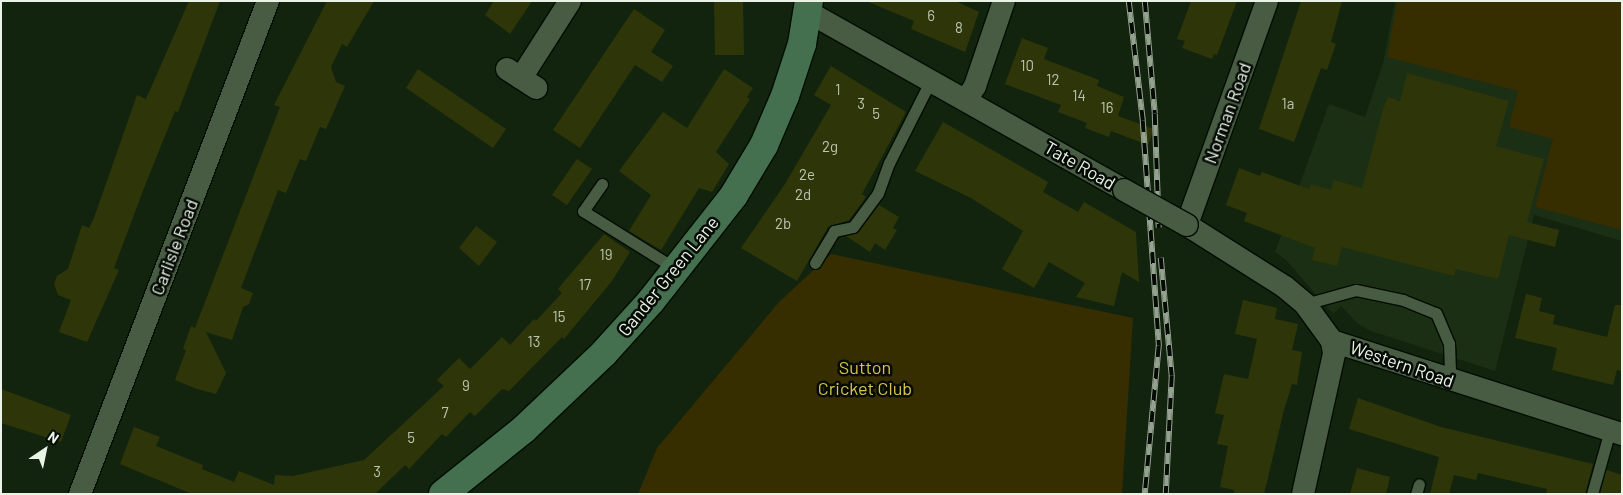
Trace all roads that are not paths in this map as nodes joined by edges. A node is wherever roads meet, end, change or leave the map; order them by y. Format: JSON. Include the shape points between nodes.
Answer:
{"nodes":[{"id":1,"x":268,"y":1,"type":"edge"},
{"id":2,"x":570,"y":1,"type":"edge"},
{"id":3,"x":1004,"y":1,"type":"edge"},
{"id":4,"x":1267,"y":1,"type":"edge"},
{"id":5,"x":809,"y":7,"type":"edge"},
{"id":6,"x":521,"y":78,"type":"dead end"},
{"id":7,"x":931,"y":80,"type":"junction"},
{"id":8,"x":966,"y":100,"type":"junction"},
{"id":9,"x":602,"y":184,"type":"dead end"},
{"id":10,"x":1187,"y":225,"type":"junction"},
{"id":11,"x":814,"y":263,"type":"dead end"},
{"id":12,"x":676,"y":269,"type":"junction"},
{"id":13,"x":1305,"y":304,"type":"junction"},
{"id":14,"x":1332,"y":341,"type":"junction"},
{"id":15,"x":1450,"y":381,"type":"junction"},
{"id":16,"x":1616,"y":432,"type":"edge"},
{"id":17,"x":80,"y":494,"type":"edge"},
{"id":18,"x":443,"y":494,"type":"edge"},
{"id":19,"x":1303,"y":494,"type":"edge"},
{"id":20,"x":1592,"y":494,"type":"edge"}],
"edges":[{"from":1,"to":17,"type":"street","name":"Carlisle Road"},
{"from":2,"to":6,"type":"street"},
{"from":3,"to":8,"type":"street","via":[[975,86]]},
{"from":4,"to":10,"type":"street","name":"Norman Road"},
{"from":5,"to":7,"type":"street","name":"Tate Road"},
{"from":5,"to":12,"type":"street","name":"Gander Green Lane","via":[[785,96],[764,145],[734,195]]},
{"from":7,"to":8,"type":"street","name":"Tate Road"},
{"from":7,"to":11,"type":"lane","via":[[888,163],[878,193],[853,228],[834,230]]},
{"from":8,"to":10,"type":"street","name":"Tate Road","bridge":true},
{"from":9,"to":12,"type":"lane","via":[[583,211]]},
{"from":10,"to":13,"type":"street","name":"Tate Road","via":[[1264,271]]},
{"from":12,"to":18,"type":"street","name":"Gander Green Lane","via":[[651,301],[565,393]]},
{"from":13,"to":14,"type":"street","name":"Tate Road"},
{"from":13,"to":15,"type":"lane","via":[[1356,290],[1403,300],[1436,313],[1449,343]]},
{"from":14,"to":15,"type":"street","name":"Western Road"},
{"from":14,"to":19,"type":"street","name":"Western Road","via":[[1334,354]]},
{"from":15,"to":16,"type":"street","name":"Western Road"},
{"from":16,"to":20,"type":"lane"}]}
